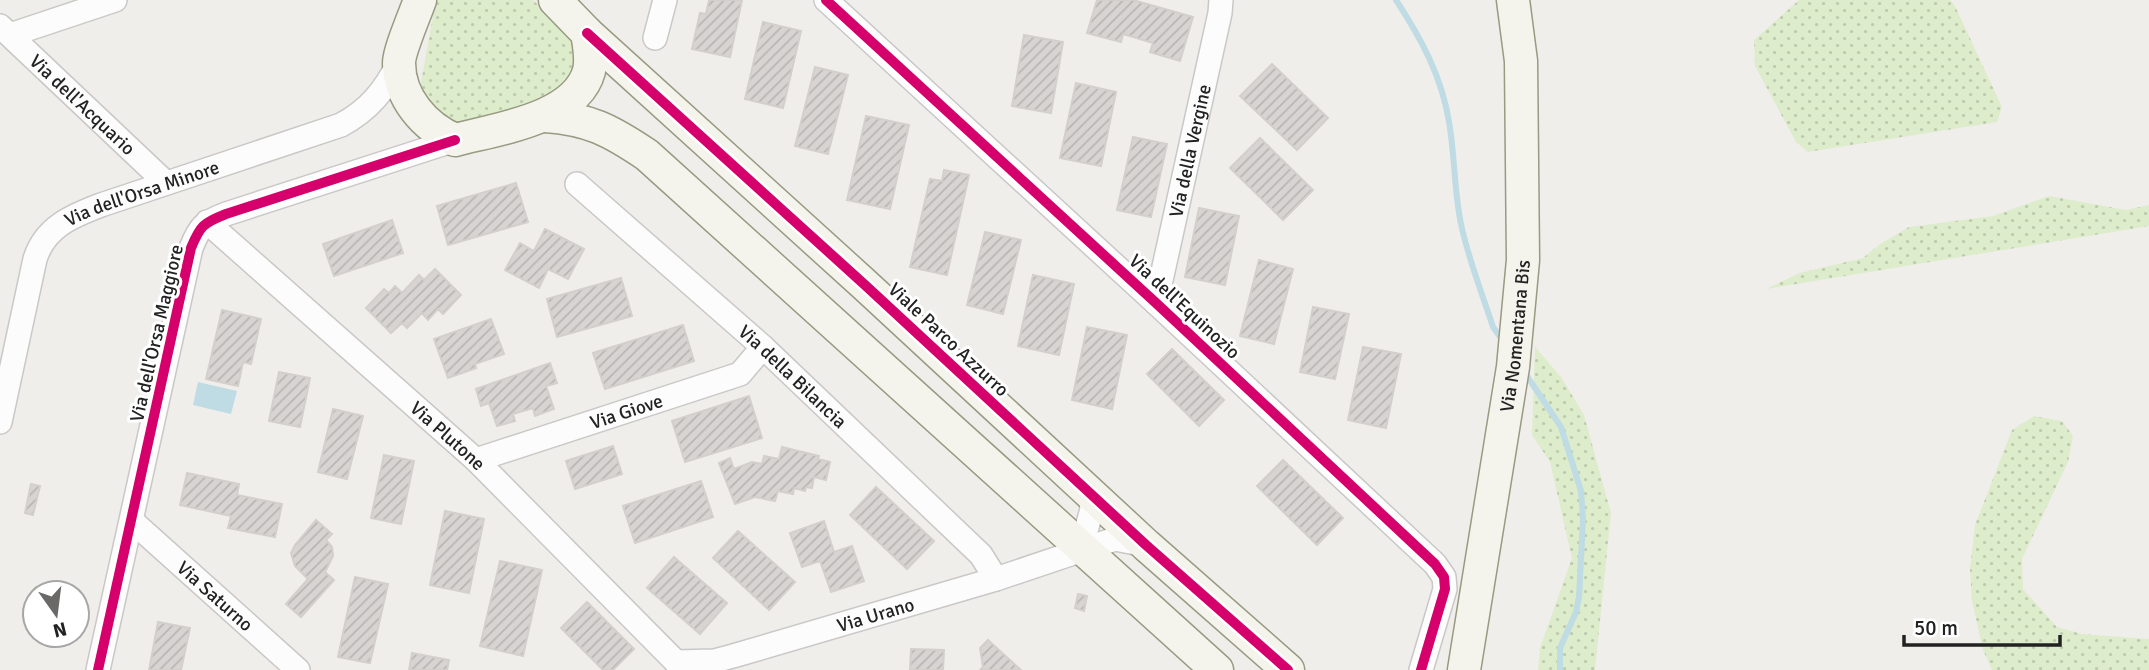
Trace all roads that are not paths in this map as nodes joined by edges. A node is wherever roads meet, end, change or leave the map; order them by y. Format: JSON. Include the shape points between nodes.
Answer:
{"nodes":[{"id":1,"x":115,"y":0,"type":"edge"},
{"id":2,"x":420,"y":0,"type":"edge"},
{"id":3,"x":555,"y":0,"type":"edge"},
{"id":4,"x":665,"y":0,"type":"edge"},
{"id":5,"x":825,"y":0,"type":"edge"},
{"id":6,"x":1220,"y":0,"type":"edge"},
{"id":7,"x":1513,"y":0,"type":"edge"},
{"id":8,"x":5,"y":30,"type":"edge"},
{"id":9,"x":587,"y":33,"type":"junction"},
{"id":10,"x":655,"y":38,"type":"dead end"},
{"id":11,"x":399,"y":62,"type":"junction"},
{"id":12,"x":545,"y":116,"type":"junction"},
{"id":13,"x":455,"y":140,"type":"junction"},
{"id":14,"x":166,"y":183,"type":"junction"},
{"id":15,"x":577,"y":184,"type":"dead end"},
{"id":16,"x":207,"y":222,"type":"junction"},
{"id":17,"x":1156,"y":303,"type":"junction"},
{"id":18,"x":764,"y":347,"type":"junction"},
{"id":19,"x":1,"y":407,"type":"edge"},
{"id":20,"x":477,"y":460,"type":"junction"},
{"id":21,"x":1090,"y":494,"type":"junction"},
{"id":22,"x":132,"y":521,"type":"junction"},
{"id":23,"x":1146,"y":545,"type":"junction"},
{"id":24,"x":1081,"y":549,"type":"junction"},
{"id":25,"x":996,"y":579,"type":"junction"},
{"id":26,"x":675,"y":666,"type":"edge"},
{"id":27,"x":98,"y":670,"type":"edge"},
{"id":28,"x":298,"y":670,"type":"edge"},
{"id":29,"x":1217,"y":670,"type":"edge"},
{"id":30,"x":1288,"y":670,"type":"edge"},
{"id":31,"x":1421,"y":670,"type":"edge"},
{"id":32,"x":1464,"y":670,"type":"edge"}],
"edges":[{"from":1,"to":8,"type":"street"},
{"from":2,"to":11,"type":"street"},
{"from":3,"to":9,"type":"street","name":"Viale Parco Azzurro"},
{"from":4,"to":10,"type":"street"},
{"from":5,"to":17,"type":"street","name":"Via dell'Equinozio"},
{"from":6,"to":17,"type":"street","name":"Via della Vergine"},
{"from":7,"to":32,"type":"street","name":"Via Nomentana Bis","via":[[1521,61],[1523,260],[1513,367]]},
{"from":8,"to":14,"type":"street","name":"Via dell'Acquario"},
{"from":9,"to":12,"type":"street","via":[[590,60],[584,83],[570,100]]},
{"from":9,"to":21,"type":"street","name":"Viale Parco Azzurro"},
{"from":11,"to":13,"type":"street","via":[[418,115],[433,130]]},
{"from":11,"to":14,"type":"street","name":"Via dell'Orsa Minore","via":[[371,105],[341,125]]},
{"from":12,"to":13,"type":"street"},
{"from":12,"to":24,"type":"street","via":[[600,127],[647,155]]},
{"from":13,"to":16,"type":"street"},
{"from":14,"to":19,"type":"street","name":"Via dell'Orsa Minore","via":[[76,215],[42,242],[34,259]]},
{"from":15,"to":18,"type":"street","name":"Via della Bilancia"},
{"from":16,"to":20,"type":"street","name":"Via Plutone"},
{"from":16,"to":22,"type":"street","name":"Via dell'Orsa Maggiore","via":[[191,248]]},
{"from":17,"to":31,"type":"street","name":"Via dell'Equinozio","via":[[1441,570],[1445,589]]},
{"from":18,"to":20,"type":"street","name":"Via Giove","via":[[740,374]]},
{"from":18,"to":25,"type":"street","name":"Via della Bilancia","via":[[981,555]]},
{"from":20,"to":26,"type":"street","name":"Via Plutone"},
{"from":21,"to":23,"type":"street","name":"Viale Parco Azzurro"},
{"from":21,"to":24,"type":"street","via":[[1092,509]]},
{"from":22,"to":27,"type":"street","name":"Via dell'Orsa Maggiore"},
{"from":22,"to":28,"type":"street","name":"Via Saturno"},
{"from":23,"to":24,"type":"street","via":[[1115,539]]},
{"from":23,"to":30,"type":"street","name":"Viale Parco Azzurro"},
{"from":24,"to":25,"type":"street","name":"Via Urano"},
{"from":24,"to":29,"type":"street"},
{"from":25,"to":26,"type":"street","name":"Via Urano","via":[[733,656]]}]}
